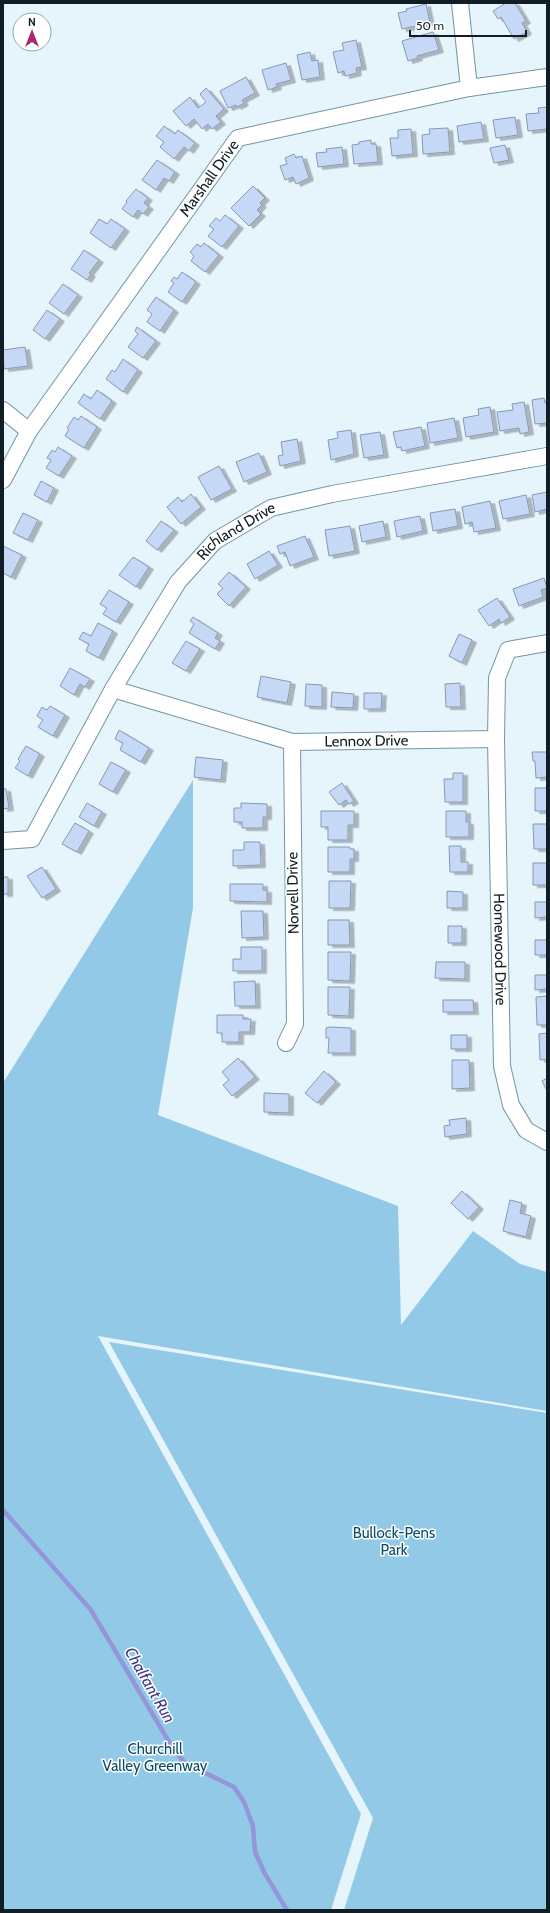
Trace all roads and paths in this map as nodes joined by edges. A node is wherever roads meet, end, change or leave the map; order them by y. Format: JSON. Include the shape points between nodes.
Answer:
{"nodes":[{"id":1,"x":460,"y":3,"type":"edge"},
{"id":2,"x":547,"y":77,"type":"edge"},
{"id":3,"x":469,"y":88,"type":"junction"},
{"id":4,"x":3,"y":410,"type":"edge"},
{"id":5,"x":29,"y":431,"type":"junction"},
{"id":6,"x":547,"y":456,"type":"edge"},
{"id":7,"x":3,"y":480,"type":"edge"},
{"id":8,"x":547,"y":643,"type":"edge"},
{"id":9,"x":113,"y":689,"type":"junction"},
{"id":10,"x":496,"y":739,"type":"junction"},
{"id":11,"x":292,"y":742,"type":"junction"},
{"id":12,"x":3,"y":842,"type":"edge"},
{"id":13,"x":286,"y":1043,"type":"dead end"},
{"id":14,"x":547,"y":1142,"type":"edge"}],
"edges":[{"from":1,"to":3,"type":"street"},
{"from":2,"to":3,"type":"street","name":"Marshall Drive"},
{"from":3,"to":5,"type":"street","name":"Marshall Drive","via":[[238,138]]},
{"from":4,"to":5,"type":"street"},
{"from":5,"to":7,"type":"street","name":"Marshall Drive"},
{"from":6,"to":9,"type":"street","name":"Richland Drive","via":[[332,494],[270,508],[215,541],[178,582]]},
{"from":8,"to":10,"type":"street","via":[[508,650],[497,678]]},
{"from":9,"to":11,"type":"street","name":"Lennox Drive"},
{"from":9,"to":12,"type":"street","name":"Richland Drive","via":[[32,839]]},
{"from":10,"to":11,"type":"street","name":"Lennox Drive"},
{"from":10,"to":14,"type":"street","name":"Homewood Drive","via":[[502,1066],[511,1105],[526,1130]]},
{"from":11,"to":13,"type":"street","name":"Norvell Drive","via":[[295,1024]]}]}
